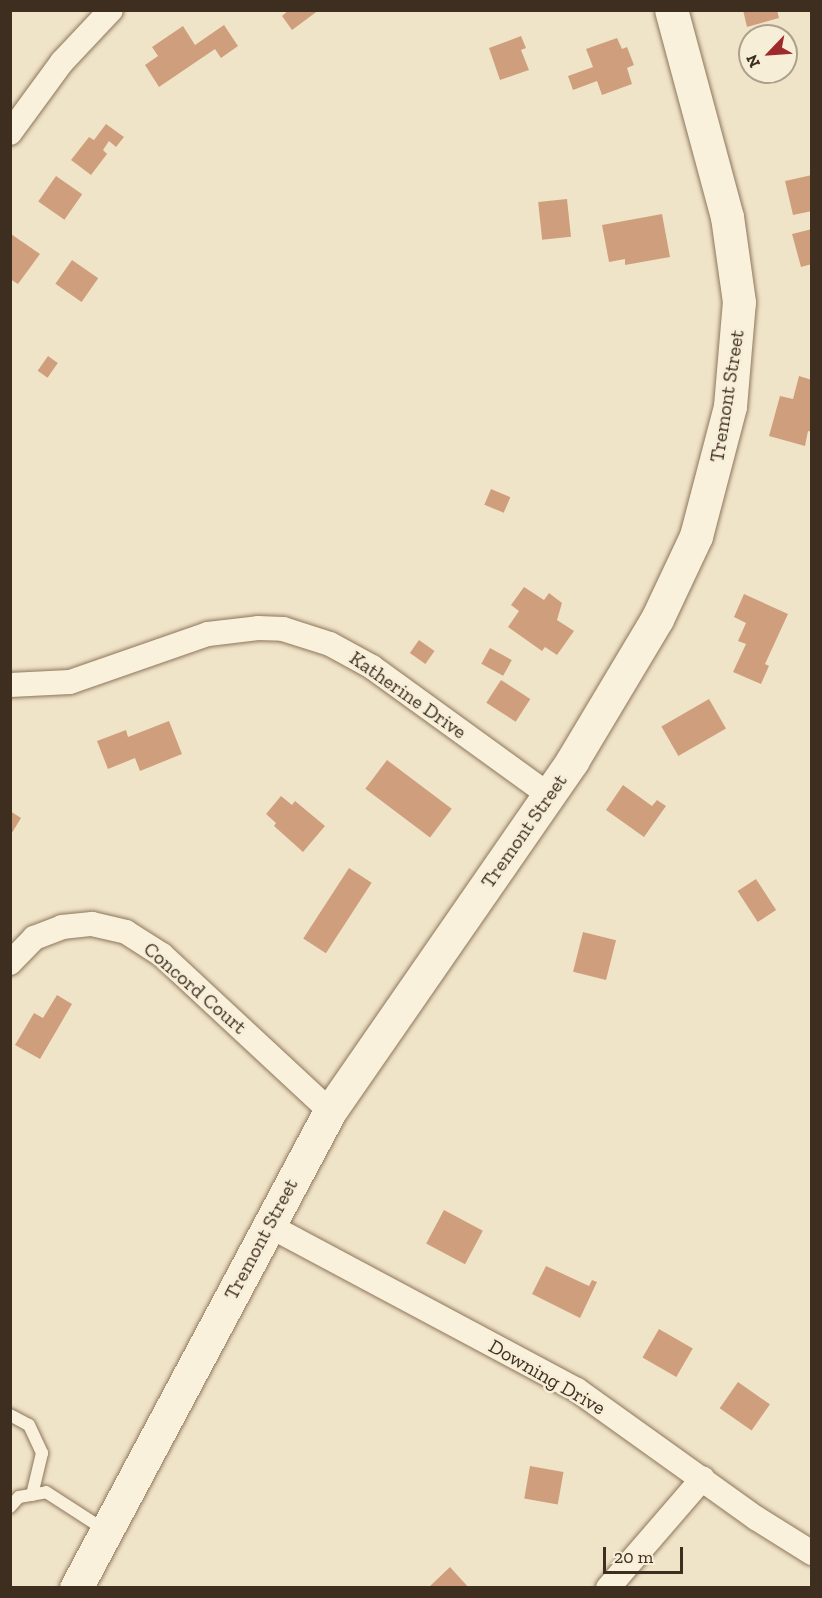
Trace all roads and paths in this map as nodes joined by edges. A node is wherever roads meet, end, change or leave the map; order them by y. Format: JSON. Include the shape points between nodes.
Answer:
{"nodes":[{"id":1,"x":111,"y":10,"type":"edge"},
{"id":2,"x":670,"y":10,"type":"edge"},
{"id":3,"x":10,"y":133,"type":"edge"},
{"id":4,"x":10,"y":686,"type":"edge"},
{"id":5,"x":549,"y":795,"type":"junction"},
{"id":6,"x":11,"y":963,"type":"edge"},
{"id":7,"x":330,"y":1111,"type":"junction"},
{"id":8,"x":268,"y":1225,"type":"junction"},
{"id":9,"x":10,"y":1415,"type":"edge"},
{"id":10,"x":703,"y":1478,"type":"junction"},
{"id":11,"x":32,"y":1495,"type":"junction"},
{"id":12,"x":10,"y":1507,"type":"edge"},
{"id":13,"x":106,"y":1530,"type":"junction"},
{"id":14,"x":812,"y":1553,"type":"edge"},
{"id":15,"x":76,"y":1587,"type":"edge"},
{"id":16,"x":608,"y":1587,"type":"edge"}],
"edges":[{"from":1,"to":3,"type":"street","via":[[62,62]]},
{"from":2,"to":5,"type":"main road","name":"Tremont Street","via":[[721,190],[737,274],[739,325],[730,406],[706,505],[684,567],[620,684]]},
{"from":4,"to":5,"type":"street","name":"Katherine Drive","via":[[70,682],[208,634],[283,629],[330,644],[372,667]]},
{"from":5,"to":7,"type":"main road","name":"Tremont Street"},
{"from":6,"to":7,"type":"street","name":"Concord Court","via":[[34,938],[63,927],[92,924],[126,932],[162,955]]},
{"from":7,"to":8,"type":"main road","name":"Tremont Street"},
{"from":8,"to":10,"type":"street","name":"Downing Drive","via":[[577,1389]]},
{"from":8,"to":13,"type":"main road","name":"Tremont Street"},
{"from":9,"to":11,"type":"lane","via":[[29,1425],[42,1453]]},
{"from":10,"to":14,"type":"street","name":"Downing Drive"},
{"from":10,"to":16,"type":"street"},
{"from":11,"to":12,"type":"lane","via":[[19,1497]]},
{"from":11,"to":13,"type":"lane","via":[[46,1492]]},
{"from":13,"to":15,"type":"main road","name":"Tremont Street"}]}
